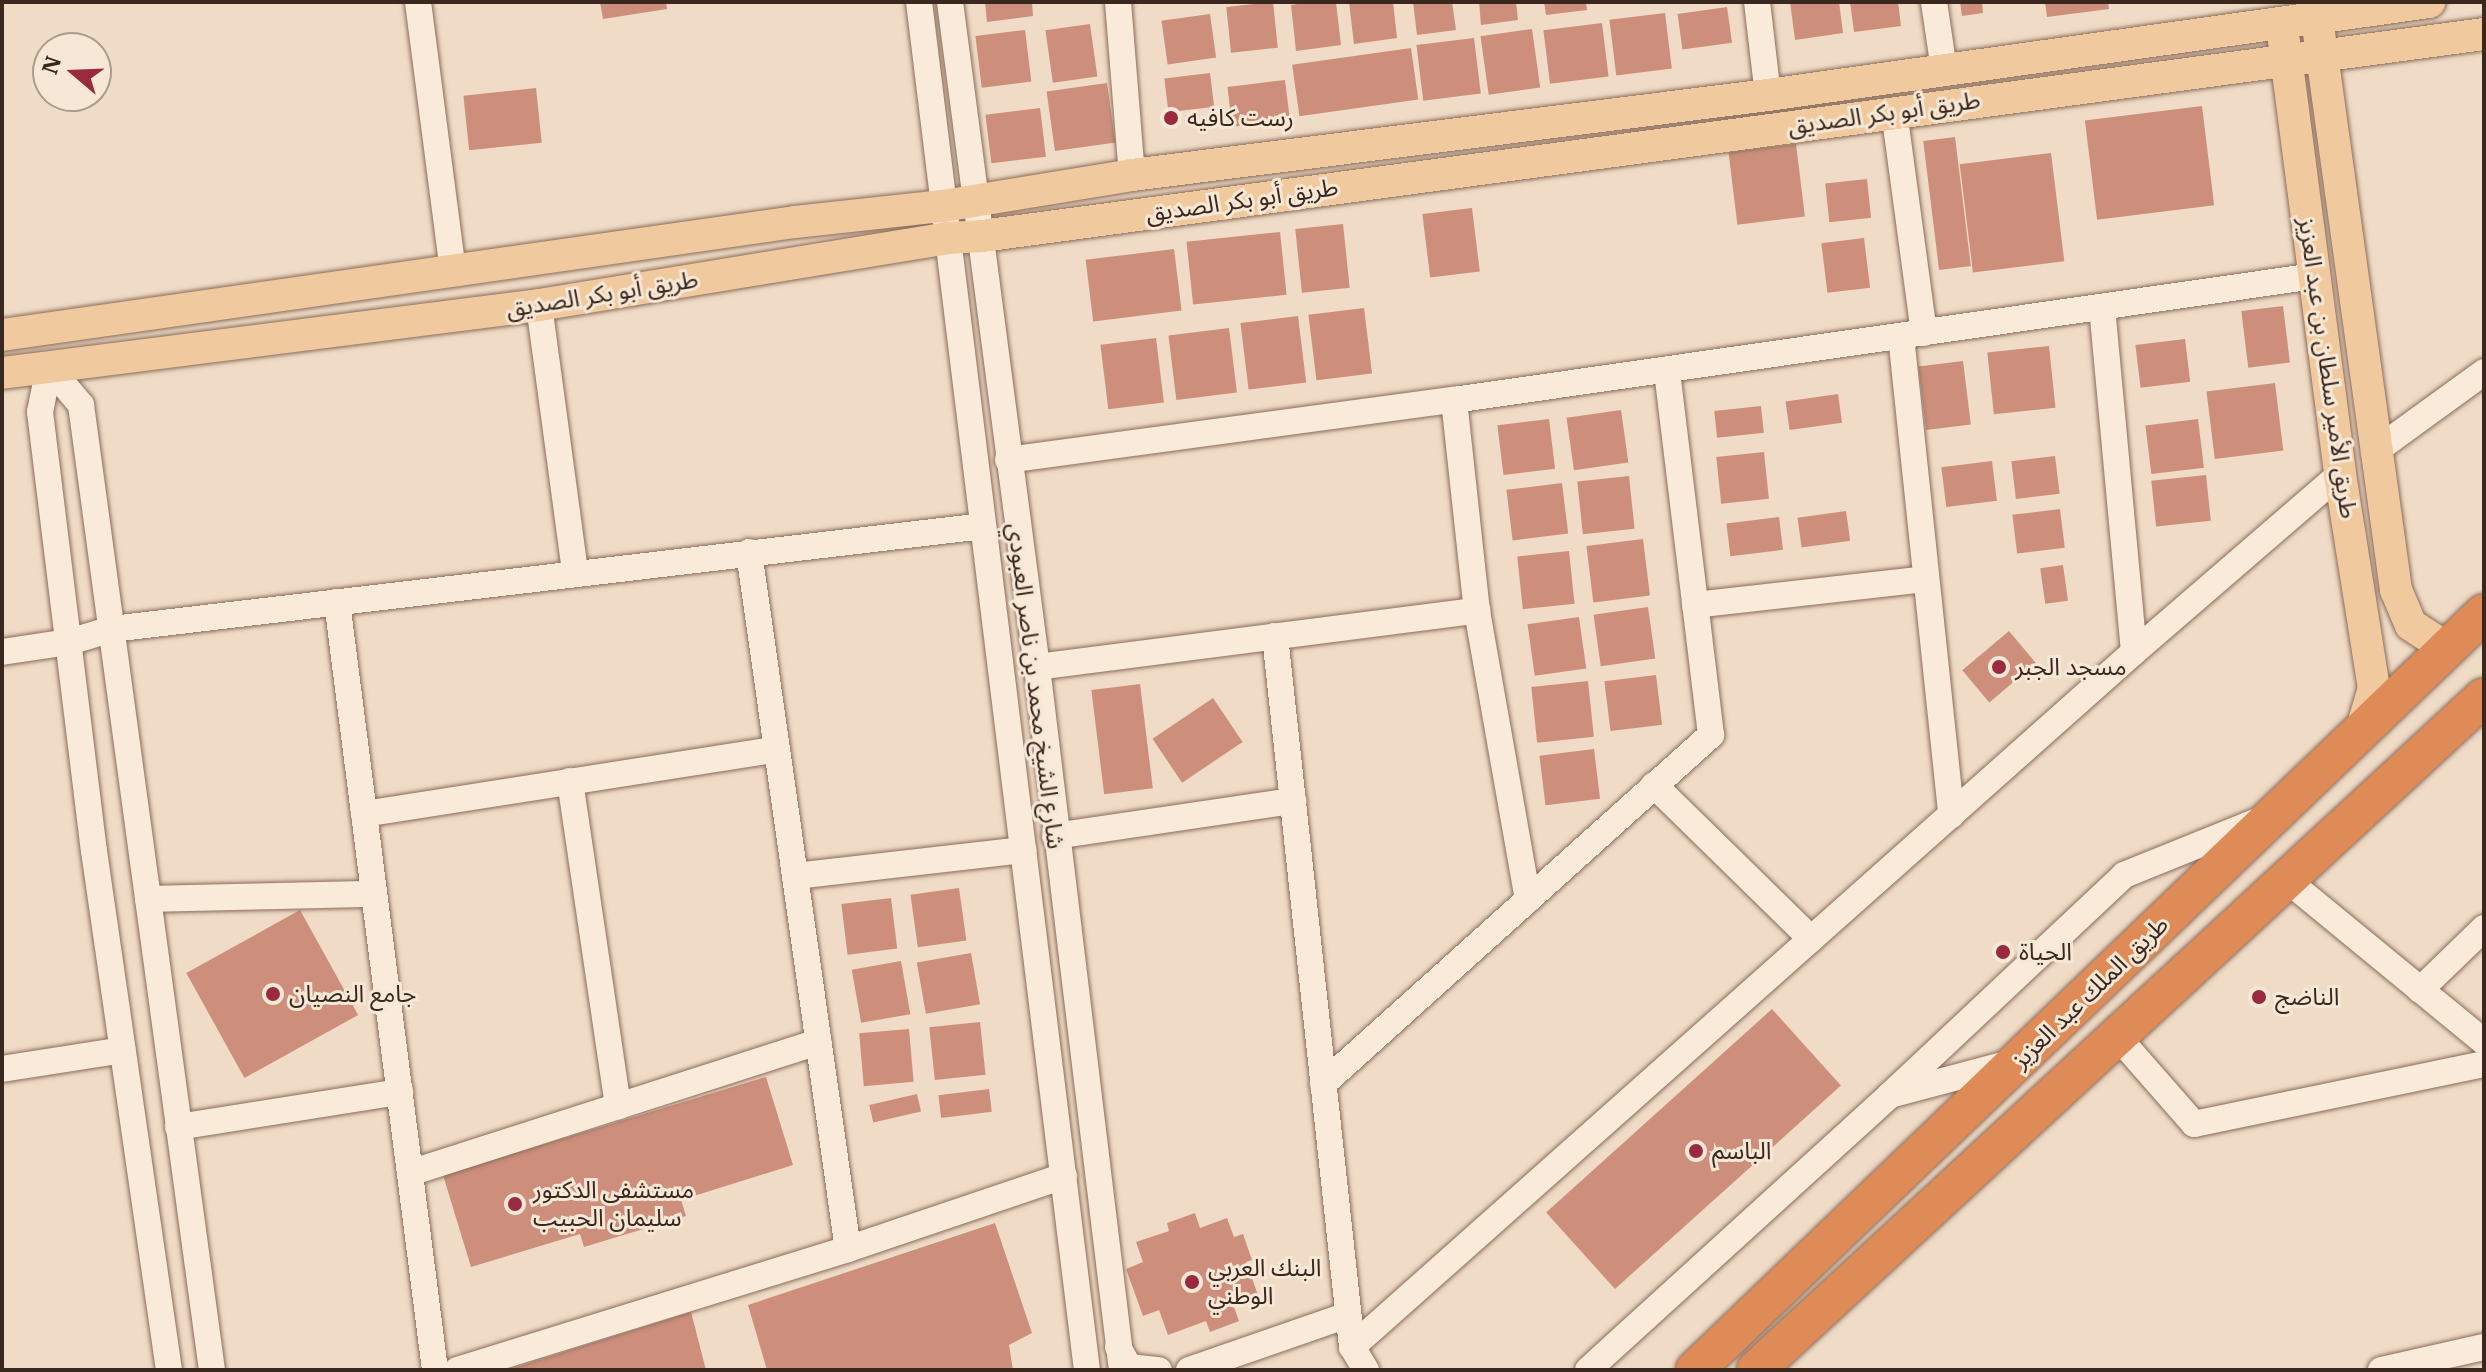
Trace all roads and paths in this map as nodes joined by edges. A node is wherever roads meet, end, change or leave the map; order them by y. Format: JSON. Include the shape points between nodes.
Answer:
{"nodes":[{"id":1,"x":418,"y":2,"type":"edge"},
{"id":2,"x":919,"y":2,"type":"edge"},
{"id":3,"x":950,"y":2,"type":"edge"},
{"id":4,"x":1118,"y":2,"type":"edge"},
{"id":5,"x":1757,"y":2,"type":"edge"},
{"id":6,"x":1934,"y":2,"type":"edge"},
{"id":7,"x":2429,"y":2,"type":"edge"},
{"id":8,"x":2317,"y":9,"type":"edge"},
{"id":9,"x":2281,"y":12,"type":"edge"},
{"id":10,"x":2484,"y":34,"type":"edge"},
{"id":11,"x":2320,"y":54,"type":"junction"},
{"id":12,"x":2287,"y":59,"type":"junction"},
{"id":13,"x":1944,"y":70,"type":"junction"},
{"id":14,"x":1768,"y":95,"type":"junction"},
{"id":15,"x":1894,"y":111,"type":"junction"},
{"id":16,"x":1132,"y":175,"type":"junction"},
{"id":17,"x":978,"y":199,"type":"junction"},
{"id":18,"x":943,"y":206,"type":"junction"},
{"id":19,"x":982,"y":236,"type":"junction"},
{"id":20,"x":946,"y":238,"type":"junction"},
{"id":21,"x":453,"y":270,"type":"junction"},
{"id":22,"x":2314,"y":276,"type":"junction"},
{"id":23,"x":539,"y":305,"type":"junction"},
{"id":24,"x":2102,"y":307,"type":"junction"},
{"id":25,"x":2,"y":335,"type":"edge"},
{"id":26,"x":1912,"y":335,"type":"junction"},
{"id":27,"x":49,"y":367,"type":"junction"},
{"id":28,"x":1667,"y":370,"type":"junction"},
{"id":29,"x":2484,"y":372,"type":"edge"},
{"id":30,"x":2,"y":373,"type":"edge"},
{"id":31,"x":1454,"y":400,"type":"junction"},
{"id":32,"x":2374,"y":452,"type":"junction"},
{"id":33,"x":1008,"y":460,"type":"junction"},
{"id":34,"x":2340,"y":474,"type":"junction"},
{"id":35,"x":983,"y":526,"type":"junction"},
{"id":36,"x":749,"y":552,"type":"junction"},
{"id":37,"x":575,"y":573,"type":"junction"},
{"id":38,"x":1926,"y":579,"type":"junction"},
{"id":39,"x":337,"y":602,"type":"junction"},
{"id":40,"x":1695,"y":605,"type":"junction"},
{"id":41,"x":1477,"y":611,"type":"junction"},
{"id":42,"x":2484,"y":613,"type":"edge"},
{"id":43,"x":112,"y":629,"type":"junction"},
{"id":44,"x":1275,"y":636,"type":"junction"},
{"id":45,"x":69,"y":642,"type":"junction"},
{"id":46,"x":2445,"y":647,"type":"junction"},
{"id":47,"x":2,"y":652,"type":"edge"},
{"id":48,"x":2134,"y":652,"type":"junction"},
{"id":49,"x":1037,"y":667,"type":"junction"},
{"id":50,"x":2484,"y":697,"type":"edge"},
{"id":51,"x":2361,"y":732,"type":"junction"},
{"id":52,"x":777,"y":749,"type":"junction"},
{"id":53,"x":570,"y":781,"type":"junction"},
{"id":54,"x":1654,"y":785,"type":"junction"},
{"id":55,"x":1293,"y":801,"type":"junction"},
{"id":56,"x":2276,"y":813,"type":"junction"},
{"id":57,"x":364,"y":814,"type":"junction"},
{"id":58,"x":1951,"y":815,"type":"junction"},
{"id":59,"x":1055,"y":836,"type":"junction"},
{"id":60,"x":1024,"y":850,"type":"junction"},
{"id":61,"x":795,"y":876,"type":"junction"},
{"id":62,"x":2287,"y":880,"type":"junction"},
{"id":63,"x":374,"y":894,"type":"junction"},
{"id":64,"x":148,"y":899,"type":"junction"},
{"id":65,"x":1528,"y":900,"type":"junction"},
{"id":66,"x":2484,"y":928,"type":"edge"},
{"id":67,"x":1811,"y":939,"type":"junction"},
{"id":68,"x":2420,"y":990,"type":"junction"},
{"id":69,"x":2117,"y":1036,"type":"junction"},
{"id":70,"x":819,"y":1042,"type":"junction"},
{"id":71,"x":2484,"y":1042,"type":"edge"},
{"id":72,"x":123,"y":1050,"type":"junction"},
{"id":73,"x":2018,"y":1061,"type":"junction"},
{"id":74,"x":2484,"y":1064,"type":"edge"},
{"id":75,"x":2,"y":1069,"type":"edge"},
{"id":76,"x":1323,"y":1084,"type":"junction"},
{"id":77,"x":400,"y":1092,"type":"junction"},
{"id":78,"x":1890,"y":1095,"type":"junction"},
{"id":79,"x":618,"y":1106,"type":"junction"},
{"id":80,"x":178,"y":1127,"type":"junction"},
{"id":81,"x":410,"y":1173,"type":"junction"},
{"id":82,"x":1064,"y":1176,"type":"junction"},
{"id":83,"x":848,"y":1249,"type":"junction"},
{"id":84,"x":1348,"y":1315,"type":"junction"},
{"id":85,"x":1352,"y":1347,"type":"junction"},
{"id":86,"x":2484,"y":1347,"type":"edge"},
{"id":87,"x":1120,"y":1358,"type":"edge"},
{"id":88,"x":169,"y":1370,"type":"edge"},
{"id":89,"x":212,"y":1370,"type":"edge"},
{"id":90,"x":435,"y":1370,"type":"edge"},
{"id":91,"x":457,"y":1370,"type":"edge"},
{"id":92,"x":1087,"y":1370,"type":"edge"},
{"id":93,"x":1159,"y":1370,"type":"edge"},
{"id":94,"x":1189,"y":1370,"type":"edge"},
{"id":95,"x":1366,"y":1370,"type":"edge"},
{"id":96,"x":1588,"y":1370,"type":"edge"},
{"id":97,"x":1695,"y":1370,"type":"edge"},
{"id":98,"x":1756,"y":1370,"type":"edge"},
{"id":99,"x":2381,"y":1370,"type":"edge"}],
"edges":[{"from":1,"to":21,"type":"street"},
{"from":2,"to":18,"type":"street","name":"شارع الشيخ محمد بن ناصر العبودي"},
{"from":3,"to":17,"type":"street","name":"شارع الشيخ محمد بن ناصر العبودي"},
{"from":4,"to":16,"type":"street"},
{"from":5,"to":14,"type":"street"},
{"from":6,"to":13,"type":"street"},
{"from":7,"to":8,"type":"main road","name":"طريق أبو بكر الصديق"},
{"from":8,"to":9,"type":"main road","name":"طريق أبو بكر الصديق"},
{"from":8,"to":11,"type":"main road","name":"طريق الأمير سلطان بن عبد العزيز"},
{"from":9,"to":12,"type":"main road","name":"طريق الأمير سلطان بن عبد العزيز"},
{"from":9,"to":13,"type":"main road","name":"طريق أبو بكر الصديق"},
{"from":10,"to":11,"type":"main road","name":"طريق أبو بكر الصديق"},
{"from":11,"to":12,"type":"main road","name":"طريق أبو بكر الصديق"},
{"from":11,"to":32,"type":"main road","name":"طريق الأمير سلطان بن عبد العزيز"},
{"from":12,"to":15,"type":"main road","name":"طريق أبو بكر الصديق"},
{"from":12,"to":22,"type":"main road","name":"طريق الأمير سلطان بن عبد العزيز"},
{"from":13,"to":14,"type":"main road","name":"طريق أبو بكر الصديق"},
{"from":14,"to":16,"type":"main road","name":"طريق أبو بكر الصديق"},
{"from":15,"to":19,"type":"main road","name":"طريق أبو بكر الصديق"},
{"from":15,"to":26,"type":"street"},
{"from":16,"to":17,"type":"main road","name":"طريق أبو بكر الصديق"},
{"from":17,"to":18,"type":"main road","name":"طريق أبو بكر الصديق"},
{"from":17,"to":19,"type":"street","name":"شارع الشيخ محمد بن ناصر العبودي"},
{"from":18,"to":20,"type":"street","name":"شارع الشيخ محمد بن ناصر العبودي"},
{"from":18,"to":21,"type":"main road","name":"طريق أبو بكر الصديق"},
{"from":19,"to":20,"type":"main road","name":"طريق أبو بكر الصديق"},
{"from":19,"to":33,"type":"street","name":"شارع الشيخ محمد بن ناصر العبودي"},
{"from":20,"to":23,"type":"main road","name":"طريق أبو بكر الصديق"},
{"from":20,"to":35,"type":"street","name":"شارع الشيخ محمد بن ناصر العبودي"},
{"from":21,"to":25,"type":"main road","name":"طريق أبو بكر الصديق"},
{"from":22,"to":24,"type":"street"},
{"from":22,"to":34,"type":"main road","name":"طريق الأمير سلطان بن عبد العزيز"},
{"from":23,"to":27,"type":"main road","name":"طريق أبو بكر الصديق"},
{"from":23,"to":37,"type":"street"},
{"from":24,"to":26,"type":"street"},
{"from":24,"to":48,"type":"street"},
{"from":26,"to":28,"type":"street"},
{"from":26,"to":38,"type":"street"},
{"from":27,"to":30,"type":"main road","name":"طريق أبو بكر الصديق"},
{"from":27,"to":43,"type":"street","via":[[81,405]]},
{"from":27,"to":45,"type":"street","via":[[40,412]]},
{"from":28,"to":31,"type":"street"},
{"from":28,"to":40,"type":"street"},
{"from":29,"to":32,"type":"street"},
{"from":31,"to":33,"type":"street"},
{"from":31,"to":41,"type":"street"},
{"from":32,"to":46,"type":"main road","name":"طريق الأمير سلطان بن عبد العزيز","via":[[2396,590],[2411,625]]},
{"from":33,"to":49,"type":"street","name":"شارع الشيخ محمد بن ناصر العبودي"},
{"from":34,"to":48,"type":"street"},
{"from":34,"to":51,"type":"main road","name":"طريق الأمير سلطان بن عبد العزيز","via":[[2374,688]]},
{"from":35,"to":36,"type":"street"},
{"from":35,"to":60,"type":"street","name":"شارع الشيخ محمد بن ناصر العبودي"},
{"from":36,"to":37,"type":"street"},
{"from":36,"to":52,"type":"street"},
{"from":37,"to":39,"type":"street"},
{"from":38,"to":40,"type":"street"},
{"from":38,"to":58,"type":"street"},
{"from":39,"to":43,"type":"street"},
{"from":39,"to":57,"type":"street"},
{"from":40,"to":54,"type":"street","via":[[1711,735]]},
{"from":41,"to":44,"type":"street"},
{"from":41,"to":65,"type":"street"},
{"from":42,"to":46,"type":"highway","name":"طريق الملك عبد العزيز"},
{"from":43,"to":45,"type":"street"},
{"from":43,"to":64,"type":"street"},
{"from":44,"to":49,"type":"street"},
{"from":44,"to":55,"type":"street"},
{"from":45,"to":47,"type":"street"},
{"from":45,"to":72,"type":"street"},
{"from":46,"to":51,"type":"highway","name":"طريق الملك عبد العزيز"},
{"from":48,"to":58,"type":"street"},
{"from":49,"to":59,"type":"street","name":"شارع الشيخ محمد بن ناصر العبودي"},
{"from":50,"to":62,"type":"highway","name":"طريق الملك عبد العزيز"},
{"from":51,"to":56,"type":"highway","name":"طريق الملك عبد العزيز"},
{"from":52,"to":53,"type":"street"},
{"from":52,"to":61,"type":"street"},
{"from":53,"to":57,"type":"street"},
{"from":53,"to":79,"type":"street"},
{"from":54,"to":65,"type":"street"},
{"from":54,"to":67,"type":"street"},
{"from":55,"to":59,"type":"street"},
{"from":55,"to":76,"type":"street"},
{"from":56,"to":73,"type":"highway","name":"طريق الملك عبد العزيز"},
{"from":56,"to":78,"type":"street","via":[[2124,875]]},
{"from":57,"to":63,"type":"street"},
{"from":58,"to":67,"type":"street"},
{"from":59,"to":87,"type":"street","name":"شارع الشيخ محمد بن ناصر العبودي"},
{"from":60,"to":61,"type":"street"},
{"from":60,"to":82,"type":"street","name":"شارع الشيخ محمد بن ناصر العبودي"},
{"from":61,"to":70,"type":"street"},
{"from":62,"to":68,"type":"street"},
{"from":62,"to":69,"type":"highway","name":"طريق الملك عبد العزيز"},
{"from":63,"to":64,"type":"street"},
{"from":63,"to":77,"type":"street"},
{"from":64,"to":80,"type":"street"},
{"from":65,"to":76,"type":"street"},
{"from":66,"to":68,"type":"street"},
{"from":67,"to":85,"type":"street"},
{"from":68,"to":71,"type":"street"},
{"from":69,"to":74,"type":"street","via":[[2194,1124]]},
{"from":69,"to":98,"type":"highway","name":"طريق الملك عبد العزيز"},
{"from":70,"to":79,"type":"street"},
{"from":70,"to":83,"type":"street"},
{"from":72,"to":75,"type":"street"},
{"from":72,"to":88,"type":"street"},
{"from":73,"to":78,"type":"street"},
{"from":73,"to":97,"type":"highway","name":"طريق الملك عبد العزيز"},
{"from":76,"to":84,"type":"street"},
{"from":77,"to":80,"type":"street"},
{"from":77,"to":81,"type":"street"},
{"from":78,"to":96,"type":"street"},
{"from":79,"to":81,"type":"street"},
{"from":80,"to":89,"type":"street"},
{"from":81,"to":90,"type":"street"},
{"from":82,"to":83,"type":"street"},
{"from":82,"to":92,"type":"street","name":"شارع الشيخ محمد بن ناصر العبودي"},
{"from":83,"to":91,"type":"street"},
{"from":84,"to":85,"type":"street"},
{"from":84,"to":94,"type":"street"},
{"from":85,"to":95,"type":"street"},
{"from":86,"to":99,"type":"street"},
{"from":87,"to":93,"type":"street","via":[[1129,1367]]}]}
